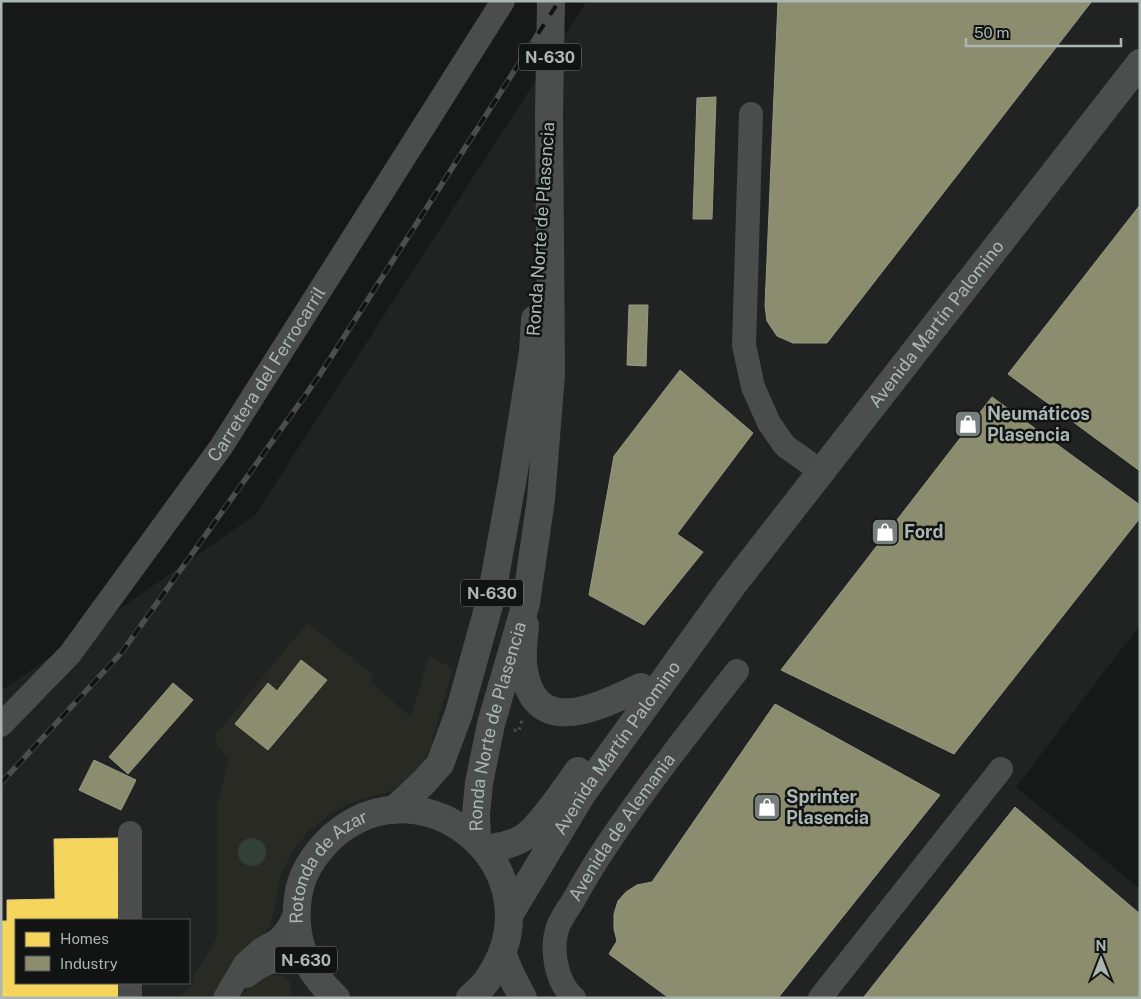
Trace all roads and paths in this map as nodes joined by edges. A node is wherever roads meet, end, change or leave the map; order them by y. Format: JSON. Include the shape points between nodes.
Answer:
{"nodes":[{"id":1,"x":503,"y":1,"type":"edge"},
{"id":2,"x":551,"y":1,"type":"edge"},
{"id":3,"x":1140,"y":63,"type":"edge"},
{"id":4,"x":549,"y":113,"type":"junction"},
{"id":5,"x":750,"y":114,"type":"dead end"},
{"id":6,"x":822,"y":472,"type":"junction"},
{"id":7,"x":732,"y":586,"type":"junction"},
{"id":8,"x":526,"y":603,"type":"junction"},
{"id":9,"x":736,"y":671,"type":"dead end"},
{"id":10,"x":641,"y":687,"type":"junction"},
{"id":11,"x":1,"y":725,"type":"edge"},
{"id":12,"x":1001,"y":769,"type":"dead end"},
{"id":13,"x":394,"y":810,"type":"junction"},
{"id":14,"x":130,"y":833,"type":"dead end"},
{"id":15,"x":481,"y":845,"type":"junction"},
{"id":16,"x":296,"y":912,"type":"junction"},
{"id":17,"x":509,"y":915,"type":"junction"},
{"id":18,"x":130,"y":919,"type":"edge"},
{"id":19,"x":502,"y":953,"type":"junction"},
{"id":20,"x":130,"y":984,"type":"edge"},
{"id":21,"x":321,"y":986,"type":"edge"},
{"id":22,"x":226,"y":994,"type":"edge"},
{"id":23,"x":130,"y":998,"type":"edge"},
{"id":24,"x":470,"y":998,"type":"edge"},
{"id":25,"x":523,"y":998,"type":"edge"},
{"id":26,"x":574,"y":998,"type":"edge"},
{"id":27,"x":820,"y":998,"type":"edge"}],
"edges":[{"from":1,"to":11,"type":"street","name":"Carretera del Ferrocarril","via":[[221,447],[70,654]]},
{"from":2,"to":4,"type":"main road","number":"N-630"},
{"from":3,"to":6,"type":"main road","name":"Avenida Martín Palomino"},
{"from":4,"to":8,"type":"main road","name":"Ronda Norte de Plasencia","number":"N-630","via":[[551,374],[541,499]]},
{"from":4,"to":13,"type":"main road","name":"Ronda Norte de Plasencia","number":"N-630","via":[[532,352],[491,598],[459,713],[440,764]]},
{"from":5,"to":6,"type":"street","via":[[744,345],[753,387],[769,423],[785,446]]},
{"from":6,"to":7,"type":"main road","name":"Avenida Martín Palomino"},
{"from":7,"to":10,"type":"main road","name":"Avenida Martín Palomino"},
{"from":7,"to":17,"type":"main road","name":"Avenida Martín Palomino","via":[[582,794]]},
{"from":8,"to":10,"type":"main road","via":[[523,662],[526,681],[546,709],[565,713],[587,709]]},
{"from":8,"to":15,"type":"main road","name":"Ronda Norte de Plasencia","number":"N-630","via":[[491,724],[479,783],[476,814]]},
{"from":9,"to":26,"type":"street","name":"Avenida de Alemania","via":[[641,795],[595,862],[559,924],[555,954],[567,992]]},
{"from":10,"to":15,"type":"main road","name":"Avenida Martín Palomino","via":[[538,824],[524,837],[504,847]]},
{"from":12,"to":27,"type":"street"},
{"from":13,"to":15,"type":"main road","name":"Rotonda de Azar","number":"N-630","via":[[438,816],[459,826]]},
{"from":13,"to":16,"type":"main road","name":"Rotonda de Azar","number":"N-630","via":[[356,820],[325,843],[304,875]]},
{"from":14,"to":18,"type":"street"},
{"from":15,"to":17,"type":"main road","name":"Rotonda de Azar","number":"N-630","via":[[498,869]]},
{"from":16,"to":21,"type":"main road","name":"Rotonda de Azar","number":"N-630","via":[[301,948]]},
{"from":16,"to":22,"type":"street","via":[[278,940],[245,964]]},
{"from":17,"to":19,"type":"main road","name":"Rotonda de Azar","number":"N-630"},
{"from":19,"to":24,"type":"main road","name":"Rotonda de Azar","number":"N-630","via":[[488,980]]},
{"from":19,"to":25,"type":"main road"},
{"from":20,"to":23,"type":"street"},
{"from":21,"to":22,"type":"street","via":[[293,959],[271,961],[254,969]]}]}
